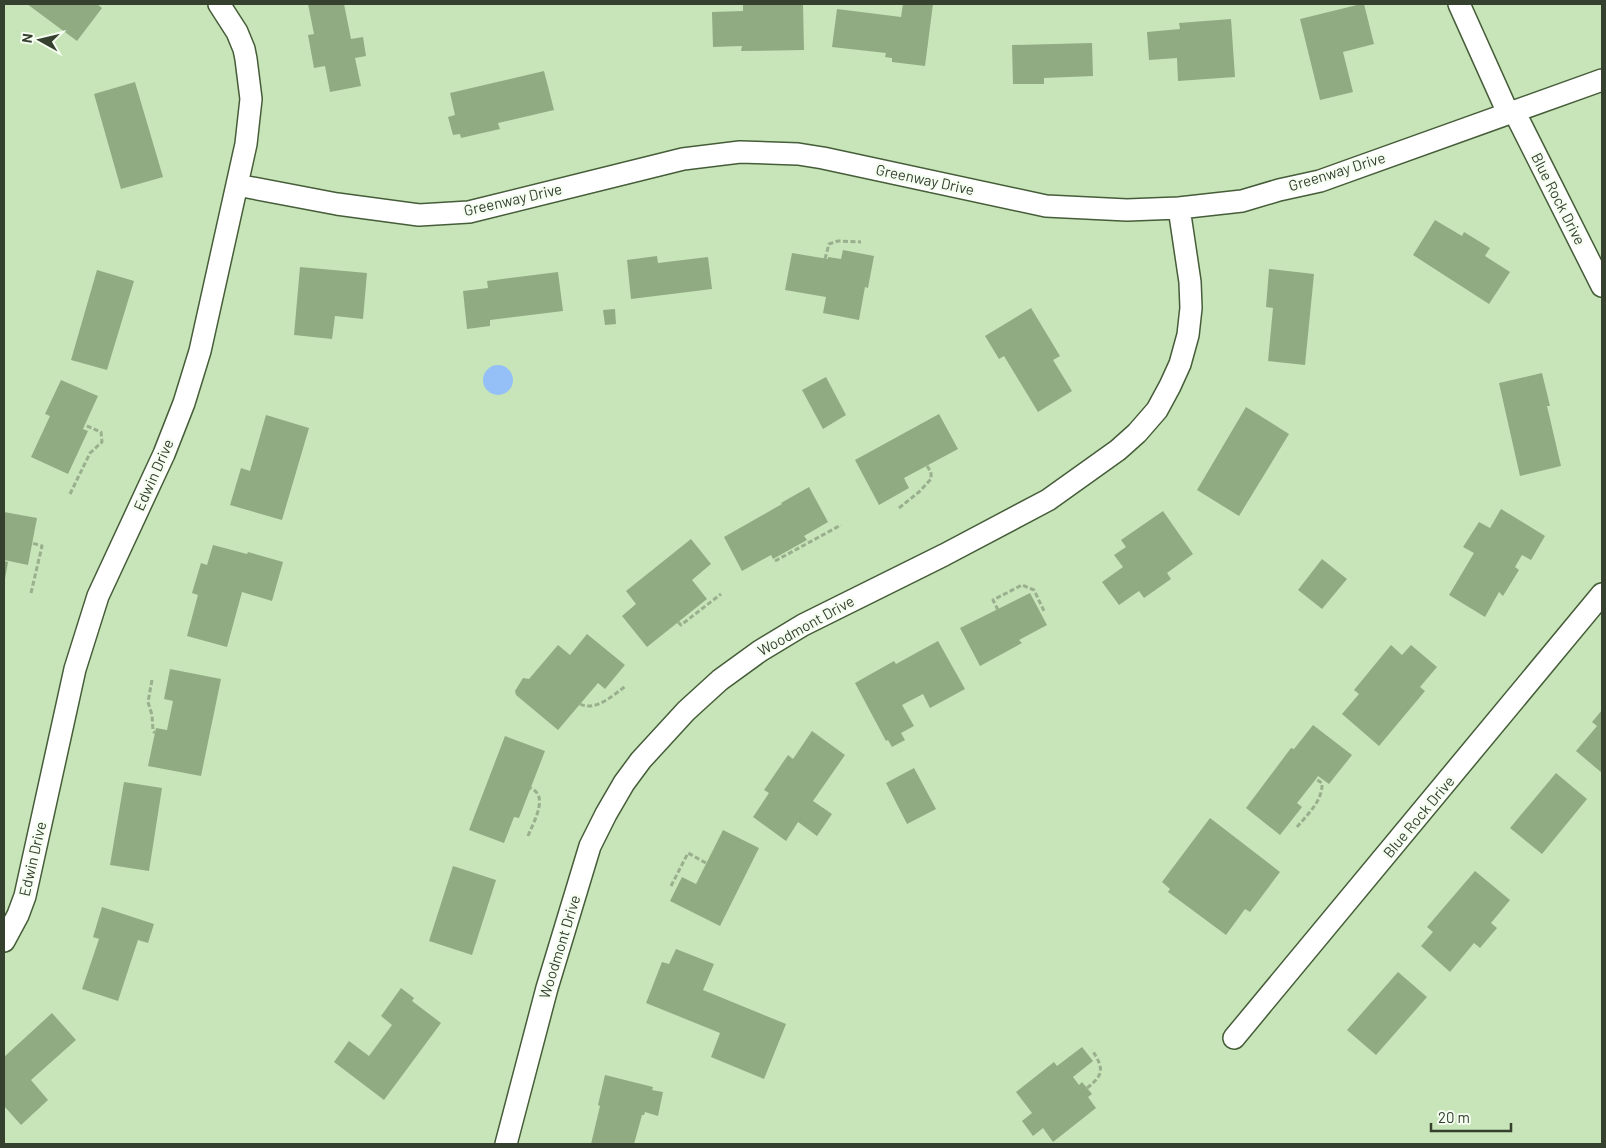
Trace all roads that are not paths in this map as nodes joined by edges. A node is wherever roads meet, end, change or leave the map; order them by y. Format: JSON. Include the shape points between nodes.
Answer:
{"nodes":[{"id":1,"x":219,"y":4,"type":"edge"},
{"id":2,"x":1459,"y":4,"type":"edge"},
{"id":3,"x":1602,"y":80,"type":"edge"},
{"id":4,"x":1511,"y":112,"type":"junction"},
{"id":5,"x":236,"y":185,"type":"junction"},
{"id":6,"x":1179,"y":208,"type":"junction"},
{"id":7,"x":1602,"y":286,"type":"edge"},
{"id":8,"x":1602,"y":594,"type":"edge"},
{"id":9,"x":4,"y":941,"type":"edge"},
{"id":10,"x":1234,"y":1038,"type":"dead end"},
{"id":11,"x":506,"y":1144,"type":"edge"}],
"edges":[{"from":1,"to":5,"type":"street","name":"Edwin Drive","via":[[237,32],[249,76],[250,123]]},
{"from":2,"to":4,"type":"street","name":"Blue Rock Drive"},
{"from":3,"to":4,"type":"street","name":"Greenway Drive"},
{"from":4,"to":6,"type":"street","name":"Greenway Drive","via":[[1320,181],[1242,201]]},
{"from":4,"to":7,"type":"street","name":"Blue Rock Drive"},
{"from":5,"to":6,"type":"street","name":"Greenway Drive","via":[[337,204],[419,214],[469,212],[683,159],[740,152],[823,158],[1046,206],[1127,210]]},
{"from":5,"to":9,"type":"street","name":"Edwin Drive","via":[[200,351],[164,454],[94,608],[76,668],[25,896]]},
{"from":6,"to":11,"type":"street","name":"Woodmont Drive","via":[[1190,282],[1188,335],[1170,386],[1157,410],[1137,433],[1048,500],[803,625],[760,651],[720,680],[686,711],[635,768],[590,846],[547,988]]},
{"from":8,"to":10,"type":"street","name":"Blue Rock Drive"}]}
